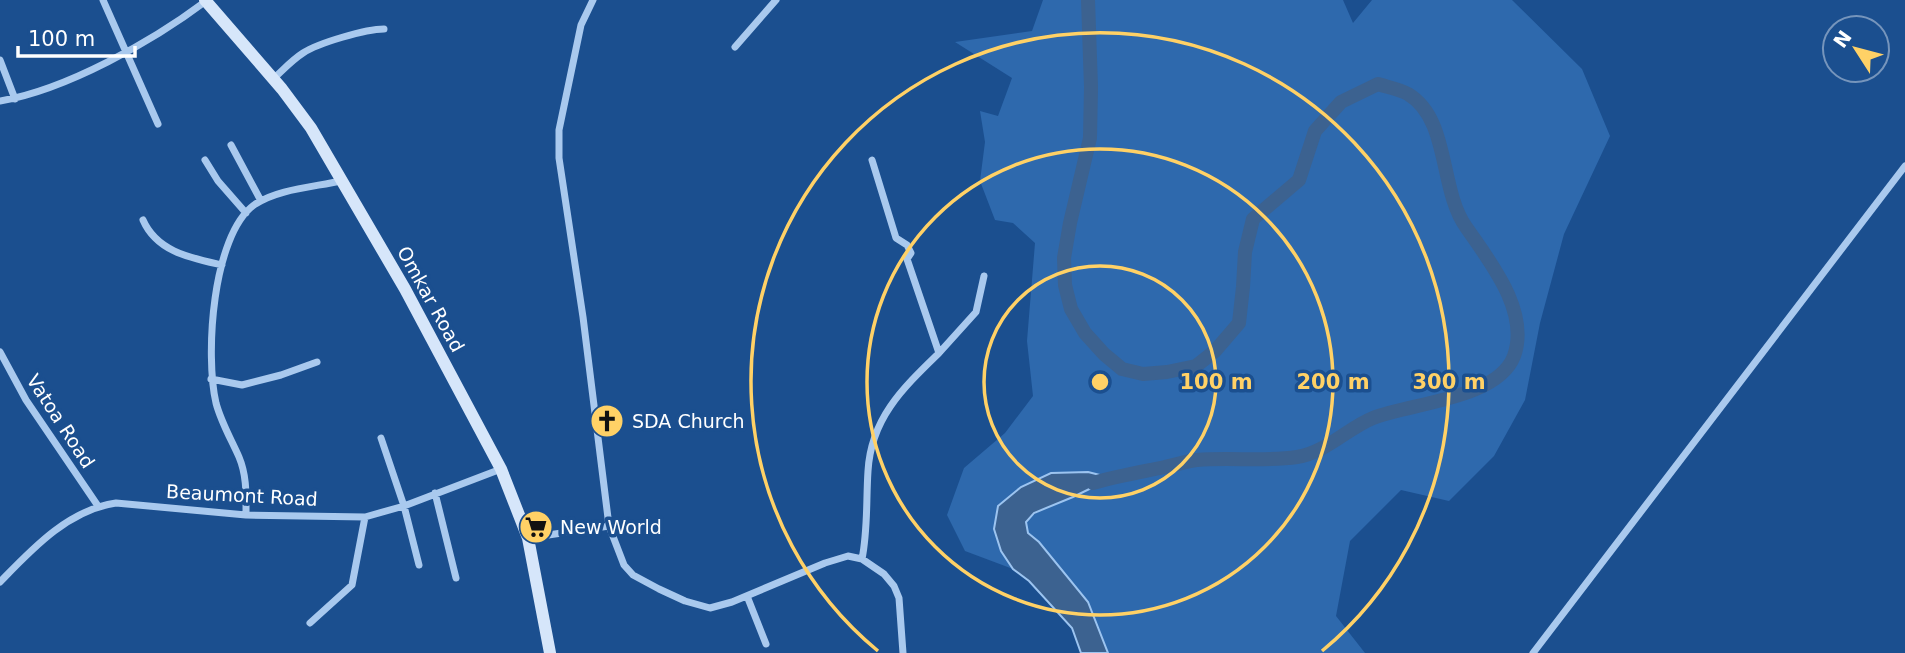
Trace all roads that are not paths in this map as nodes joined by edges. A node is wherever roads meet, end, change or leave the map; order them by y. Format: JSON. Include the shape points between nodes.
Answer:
{"nodes":[{"id":1,"x":103,"y":0,"type":"edge"},
{"id":2,"x":593,"y":0,"type":"edge"},
{"id":3,"x":776,"y":0,"type":"edge"},
{"id":4,"x":206,"y":1,"type":"edge"},
{"id":5,"x":384,"y":29,"type":"dead end"},
{"id":6,"x":735,"y":47,"type":"dead end"},
{"id":7,"x":126,"y":51,"type":"junction"},
{"id":8,"x":0,"y":60,"type":"edge"},
{"id":9,"x":273,"y":79,"type":"junction"},
{"id":10,"x":15,"y":99,"type":"junction"},
{"id":11,"x":0,"y":102,"type":"edge"},
{"id":12,"x":158,"y":124,"type":"dead end"},
{"id":13,"x":230,"y":145,"type":"dead end"},
{"id":14,"x":205,"y":160,"type":"dead end"},
{"id":15,"x":872,"y":160,"type":"dead end"},
{"id":16,"x":1905,"y":166,"type":"edge"},
{"id":17,"x":341,"y":181,"type":"junction"},
{"id":18,"x":261,"y":201,"type":"junction"},
{"id":19,"x":246,"y":213,"type":"junction"},
{"id":20,"x":143,"y":220,"type":"dead end"},
{"id":21,"x":222,"y":265,"type":"junction"},
{"id":22,"x":984,"y":275,"type":"dead end"},
{"id":23,"x":0,"y":352,"type":"edge"},
{"id":24,"x":939,"y":353,"type":"junction"},
{"id":25,"x":317,"y":362,"type":"dead end"},
{"id":26,"x":211,"y":379,"type":"junction"},
{"id":27,"x":381,"y":438,"type":"dead end"},
{"id":28,"x":502,"y":469,"type":"junction"},
{"id":29,"x":435,"y":494,"type":"junction"},
{"id":30,"x":98,"y":506,"type":"junction"},
{"id":31,"x":404,"y":506,"type":"junction"},
{"id":32,"x":246,"y":515,"type":"junction"},
{"id":33,"x":365,"y":517,"type":"junction"},
{"id":34,"x":609,"y":526,"type":"junction"},
{"id":35,"x":528,"y":538,"type":"junction"},
{"id":36,"x":862,"y":558,"type":"junction"},
{"id":37,"x":419,"y":565,"type":"dead end"},
{"id":38,"x":456,"y":578,"type":"dead end"},
{"id":39,"x":0,"y":582,"type":"edge"},
{"id":40,"x":747,"y":596,"type":"junction"},
{"id":41,"x":310,"y":624,"type":"dead end"},
{"id":42,"x":766,"y":644,"type":"dead end"},
{"id":43,"x":550,"y":653,"type":"edge"},
{"id":44,"x":903,"y":653,"type":"edge"},
{"id":45,"x":1533,"y":653,"type":"edge"}],
"edges":[{"from":1,"to":7,"type":"street"},
{"from":2,"to":34,"type":"street","via":[[579,34],[559,130],[559,158]]},
{"from":3,"to":6,"type":"street"},
{"from":4,"to":7,"type":"street"},
{"from":4,"to":9,"type":"street","name":"Omkar Road"},
{"from":5,"to":9,"type":"street","via":[[314,47]]},
{"from":7,"to":10,"type":"street"},
{"from":7,"to":12,"type":"street"},
{"from":8,"to":10,"type":"street"},
{"from":9,"to":17,"type":"street","name":"Omkar Road","via":[[311,128]]},
{"from":10,"to":11,"type":"street"},
{"from":13,"to":18,"type":"street"},
{"from":14,"to":19,"type":"street"},
{"from":15,"to":24,"type":"street","via":[[896,238],[911,253],[907,259]]},
{"from":16,"to":45,"type":"street"},
{"from":17,"to":18,"type":"street"},
{"from":17,"to":28,"type":"street","name":"Omkar Road"},
{"from":18,"to":19,"type":"street"},
{"from":19,"to":21,"type":"street"},
{"from":20,"to":21,"type":"street","via":[[160,244]]},
{"from":21,"to":26,"type":"street","via":[[214,303]]},
{"from":22,"to":24,"type":"street","via":[[976,312]]},
{"from":23,"to":30,"type":"street","name":"Vatoa Road","via":[[26,400]]},
{"from":24,"to":36,"type":"street","via":[[879,422],[868,470]]},
{"from":25,"to":26,"type":"street","via":[[242,385]]},
{"from":26,"to":32,"type":"street","via":[[217,406],[240,459],[247,487]]},
{"from":27,"to":31,"type":"street"},
{"from":28,"to":29,"type":"street","name":"Beaumont Road"},
{"from":28,"to":35,"type":"street","name":"Omkar Road"},
{"from":29,"to":31,"type":"street","name":"Beaumont Road"},
{"from":29,"to":38,"type":"street"},
{"from":30,"to":32,"type":"street","name":"Beaumont Road","via":[[116,503]]},
{"from":30,"to":39,"type":"street","name":"Beaumont Road","via":[[60,528]]},
{"from":31,"to":33,"type":"street","name":"Beaumont Road"},
{"from":31,"to":37,"type":"street"},
{"from":32,"to":33,"type":"street","name":"Beaumont Road"},
{"from":33,"to":41,"type":"street","via":[[352,585]]},
{"from":34,"to":35,"type":"street"},
{"from":34,"to":40,"type":"street","via":[[624,565],[659,589],[710,608]]},
{"from":35,"to":43,"type":"street","name":"Omkar Road"},
{"from":36,"to":40,"type":"street","via":[[848,556]]},
{"from":36,"to":44,"type":"street","via":[[894,586]]},
{"from":40,"to":42,"type":"street"}]}
